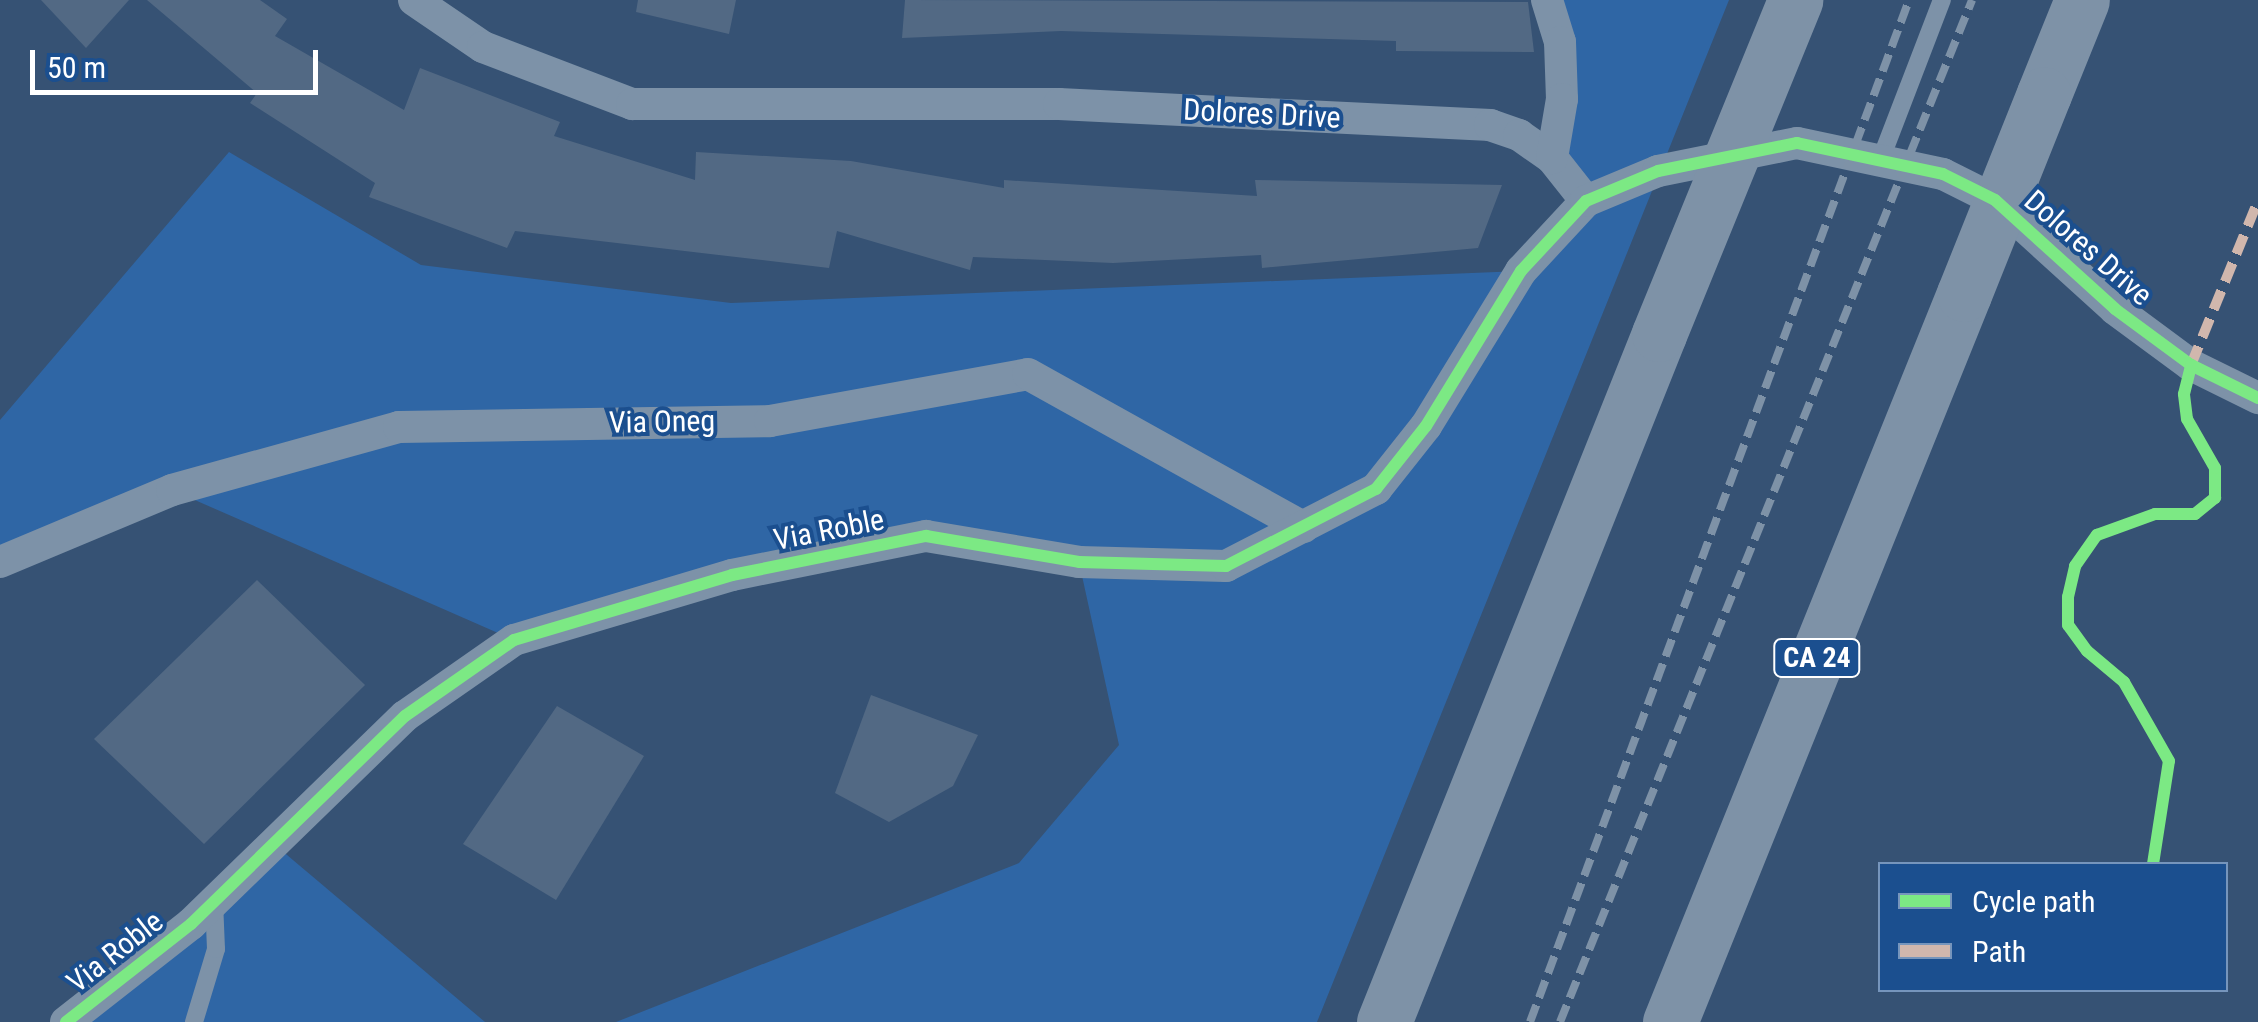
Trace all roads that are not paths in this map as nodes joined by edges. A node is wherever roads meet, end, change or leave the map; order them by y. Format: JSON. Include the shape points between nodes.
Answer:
{"nodes":[{"id":1,"x":414,"y":0,"type":"edge"},
{"id":2,"x":1547,"y":0,"type":"edge"},
{"id":3,"x":1795,"y":0,"type":"edge"},
{"id":4,"x":1942,"y":0,"type":"edge"},
{"id":5,"x":2082,"y":0,"type":"edge"},
{"id":6,"x":1882,"y":156,"type":"junction"},
{"id":7,"x":1552,"y":158,"type":"junction"},
{"id":8,"x":1586,"y":201,"type":"junction"},
{"id":9,"x":2258,"y":398,"type":"edge"},
{"id":10,"x":1302,"y":527,"type":"junction"},
{"id":11,"x":0,"y":562,"type":"edge"},
{"id":12,"x":214,"y":902,"type":"junction"},
{"id":13,"x":66,"y":1022,"type":"edge"},
{"id":14,"x":194,"y":1022,"type":"edge"},
{"id":15,"x":1384,"y":1022,"type":"edge"},
{"id":16,"x":1670,"y":1022,"type":"edge"}],
"edges":[{"from":1,"to":7,"type":"street","name":"Dolores Drive","via":[[482,46],[632,104],[1059,104],[1490,125],[1520,135]]},
{"from":2,"to":7,"type":"street","via":[[1560,42],[1562,99]]},
{"from":3,"to":15,"type":"highway","bridge":true},
{"from":4,"to":6,"type":"lane"},
{"from":5,"to":16,"type":"highway","number":"CA 24","bridge":true},
{"from":6,"to":8,"type":"street","name":"Dolores Drive","via":[[1796,143],[1658,171]]},
{"from":6,"to":9,"type":"street","name":"Dolores Drive","via":[[1943,174],[1994,200],[2115,309],[2192,365]]},
{"from":7,"to":8,"type":"street","name":"Dolores Drive"},
{"from":8,"to":10,"type":"street","name":"Via Roble","via":[[1522,271],[1426,426],[1376,489]]},
{"from":10,"to":11,"type":"street","name":"Via Oneg","via":[[1028,374],[770,420],[399,427],[172,490]]},
{"from":10,"to":12,"type":"street","name":"Via Roble","via":[[1226,566],[1079,562],[926,536],[732,575],[514,640],[405,716]]},
{"from":12,"to":13,"type":"street","name":"Via Roble"},
{"from":12,"to":14,"type":"lane","via":[[216,948]]}]}
